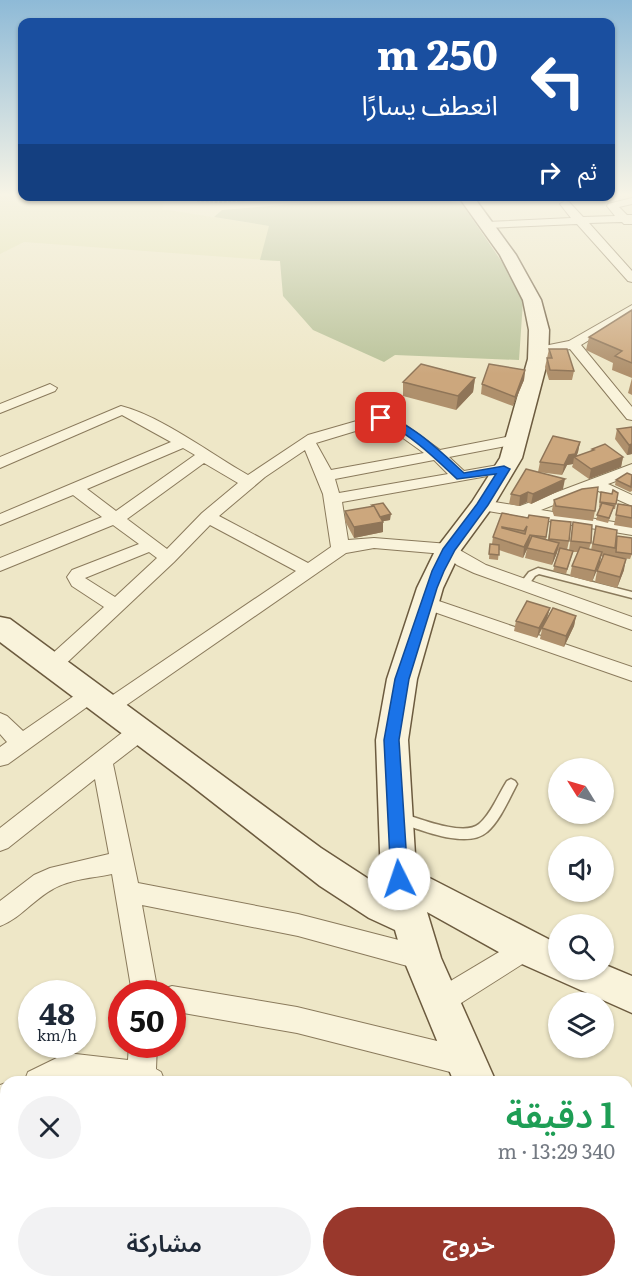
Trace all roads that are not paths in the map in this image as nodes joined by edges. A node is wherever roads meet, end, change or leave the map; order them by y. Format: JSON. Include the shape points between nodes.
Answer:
{"nodes":[{"id":1,"x":507,"y":254,"type":"edge"},
{"id":2,"x":609,"y":254,"type":"edge"},
{"id":3,"x":632,"y":278,"type":"edge"},
{"id":4,"x":632,"y":309,"type":"edge"},
{"id":5,"x":573,"y":344,"type":"junction"},
{"id":6,"x":539,"y":351,"type":"junction"},
{"id":7,"x":50,"y":388,"type":"dead end"},
{"id":8,"x":0,"y":409,"type":"edge"},
{"id":9,"x":632,"y":416,"type":"edge"},
{"id":10,"x":516,"y":440,"type":"junction"},
{"id":11,"x":184,"y":442,"type":"junction"},
{"id":12,"x":308,"y":442,"type":"junction"},
{"id":13,"x":437,"y":455,"type":"junction"},
{"id":14,"x":207,"y":458,"type":"junction"},
{"id":15,"x":0,"y":463,"type":"edge"},
{"id":16,"x":504,"y":469,"type":"junction"},
{"id":17,"x":632,"y":469,"type":"edge"},
{"id":18,"x":326,"y":476,"type":"junction"},
{"id":19,"x":461,"y":477,"type":"junction"},
{"id":20,"x":249,"y":483,"type":"junction"},
{"id":21,"x":593,"y":483,"type":"junction"},
{"id":22,"x":75,"y":488,"type":"junction"},
{"id":23,"x":332,"y":499,"type":"junction"},
{"id":24,"x":632,"y":501,"type":"edge"},
{"id":25,"x":482,"y":505,"type":"junction"},
{"id":26,"x":520,"y":512,"type":"junction"},
{"id":27,"x":112,"y":517,"type":"junction"},
{"id":28,"x":208,"y":517,"type":"junction"},
{"id":29,"x":0,"y":520,"type":"edge"},
{"id":30,"x":632,"y":530,"type":"edge"},
{"id":31,"x":150,"y":546,"type":"junction"},
{"id":32,"x":340,"y":549,"type":"junction"},
{"id":33,"x":449,"y":549,"type":"junction"},
{"id":34,"x":168,"y":558,"type":"junction"},
{"id":35,"x":0,"y":565,"type":"edge"},
{"id":36,"x":310,"y":571,"type":"junction"},
{"id":37,"x":523,"y":586,"type":"junction"},
{"id":38,"x":632,"y":595,"type":"edge"},
{"id":39,"x":426,"y":603,"type":"junction"},
{"id":40,"x":116,"y":606,"type":"junction"},
{"id":41,"x":632,"y":624,"type":"edge"},
{"id":42,"x":1,"y":627,"type":"edge"},
{"id":43,"x":50,"y":667,"type":"junction"},
{"id":44,"x":632,"y":674,"type":"edge"},
{"id":45,"x":99,"y":701,"type":"junction"},
{"id":46,"x":0,"y":721,"type":"edge"},
{"id":47,"x":140,"y":731,"type":"junction"},
{"id":48,"x":22,"y":742,"type":"junction"},
{"id":49,"x":0,"y":758,"type":"edge"},
{"id":50,"x":102,"y":763,"type":"junction"},
{"id":51,"x":511,"y":784,"type":"dead end"},
{"id":52,"x":395,"y":817,"type":"junction"},
{"id":53,"x":0,"y":842,"type":"edge"},
{"id":54,"x":120,"y":862,"type":"junction"},
{"id":55,"x":399,"y":879,"type":"junction"},
{"id":56,"x":126,"y":891,"type":"junction"},
{"id":57,"x":0,"y":915,"type":"edge"},
{"id":58,"x":410,"y":919,"type":"junction"},
{"id":59,"x":526,"y":948,"type":"junction"},
{"id":60,"x":422,"y":958,"type":"junction"},
{"id":61,"x":548,"y":958,"type":"edge"},
{"id":62,"x":143,"y":980,"type":"edge"},
{"id":63,"x":598,"y":980,"type":"edge"},
{"id":64,"x":632,"y":995,"type":"edge"},
{"id":65,"x":186,"y":1000,"type":"edge"},
{"id":66,"x":441,"y":1001,"type":"junction"},
{"id":67,"x":144,"y":1058,"type":"edge"},
{"id":68,"x":471,"y":1072,"type":"edge"},
{"id":69,"x":50,"y":1076,"type":"edge"},
{"id":70,"x":126,"y":1076,"type":"edge"},
{"id":71,"x":146,"y":1076,"type":"edge"}],
"edges":[{"from":1,"to":6,"type":"main road","via":[[532,300]]},
{"from":2,"to":3,"type":"street"},
{"from":4,"to":5,"type":"street"},
{"from":5,"to":6,"type":"street"},
{"from":5,"to":9,"type":"street"},
{"from":6,"to":10,"type":"main road"},
{"from":7,"to":8,"type":"street"},
{"from":10,"to":13,"type":"street"},
{"from":10,"to":16,"type":"main road"},
{"from":11,"to":14,"type":"street"},
{"from":11,"to":15,"type":"street","via":[[121,410]]},
{"from":11,"to":22,"type":"street"},
{"from":12,"to":13,"type":"street","via":[[383,418]]},
{"from":12,"to":18,"type":"street"},
{"from":12,"to":20,"type":"street"},
{"from":13,"to":18,"type":"street"},
{"from":13,"to":19,"type":"street"},
{"from":14,"to":20,"type":"street"},
{"from":14,"to":27,"type":"street","via":[[200,458],[122,514]]},
{"from":16,"to":19,"type":"street"},
{"from":16,"to":25,"type":"main road"},
{"from":17,"to":21,"type":"street"},
{"from":18,"to":23,"type":"street"},
{"from":19,"to":23,"type":"street"},
{"from":20,"to":28,"type":"street"},
{"from":21,"to":24,"type":"street"},
{"from":21,"to":26,"type":"street"},
{"from":22,"to":27,"type":"street"},
{"from":22,"to":29,"type":"street"},
{"from":23,"to":32,"type":"street"},
{"from":25,"to":26,"type":"street"},
{"from":25,"to":33,"type":"main road"},
{"from":26,"to":30,"type":"street"},
{"from":27,"to":31,"type":"street"},
{"from":27,"to":35,"type":"street"},
{"from":28,"to":34,"type":"street"},
{"from":28,"to":36,"type":"street"},
{"from":31,"to":34,"type":"street"},
{"from":31,"to":40,"type":"street","via":[[76,577]]},
{"from":32,"to":33,"type":"street","via":[[374,543]]},
{"from":32,"to":36,"type":"street"},
{"from":33,"to":37,"type":"street","via":[[463,561]]},
{"from":33,"to":39,"type":"main road"},
{"from":34,"to":40,"type":"street"},
{"from":36,"to":45,"type":"street"},
{"from":37,"to":38,"type":"lane","via":[[538,571]]},
{"from":37,"to":41,"type":"street"},
{"from":39,"to":44,"type":"street"},
{"from":39,"to":52,"type":"main road","via":[[402,679],[392,740]]},
{"from":40,"to":43,"type":"street"},
{"from":42,"to":43,"type":"main road"},
{"from":43,"to":45,"type":"main road"},
{"from":45,"to":47,"type":"main road"},
{"from":45,"to":48,"type":"street"},
{"from":46,"to":48,"type":"street"},
{"from":47,"to":50,"type":"street"},
{"from":47,"to":58,"type":"main road","via":[[355,892]]},
{"from":48,"to":49,"type":"street"},
{"from":50,"to":53,"type":"street"},
{"from":50,"to":54,"type":"street"},
{"from":51,"to":52,"type":"lane","via":[[483,829],[474,834],[462,836]]},
{"from":52,"to":55,"type":"main road"},
{"from":54,"to":56,"type":"street"},
{"from":54,"to":57,"type":"street","via":[[43,882]]},
{"from":55,"to":58,"type":"main road"},
{"from":55,"to":59,"type":"main road"},
{"from":56,"to":60,"type":"street","via":[[298,925]]},
{"from":56,"to":62,"type":"street"},
{"from":58,"to":60,"type":"main road"},
{"from":59,"to":61,"type":"main road"},
{"from":59,"to":66,"type":"street"},
{"from":60,"to":66,"type":"main road"},
{"from":63,"to":64,"type":"main road"},
{"from":65,"to":68,"type":"street","via":[[297,1020]]},
{"from":66,"to":68,"type":"main road"},
{"from":67,"to":71,"type":"street"},
{"from":69,"to":70,"type":"street","via":[[67,1067]]}]}
